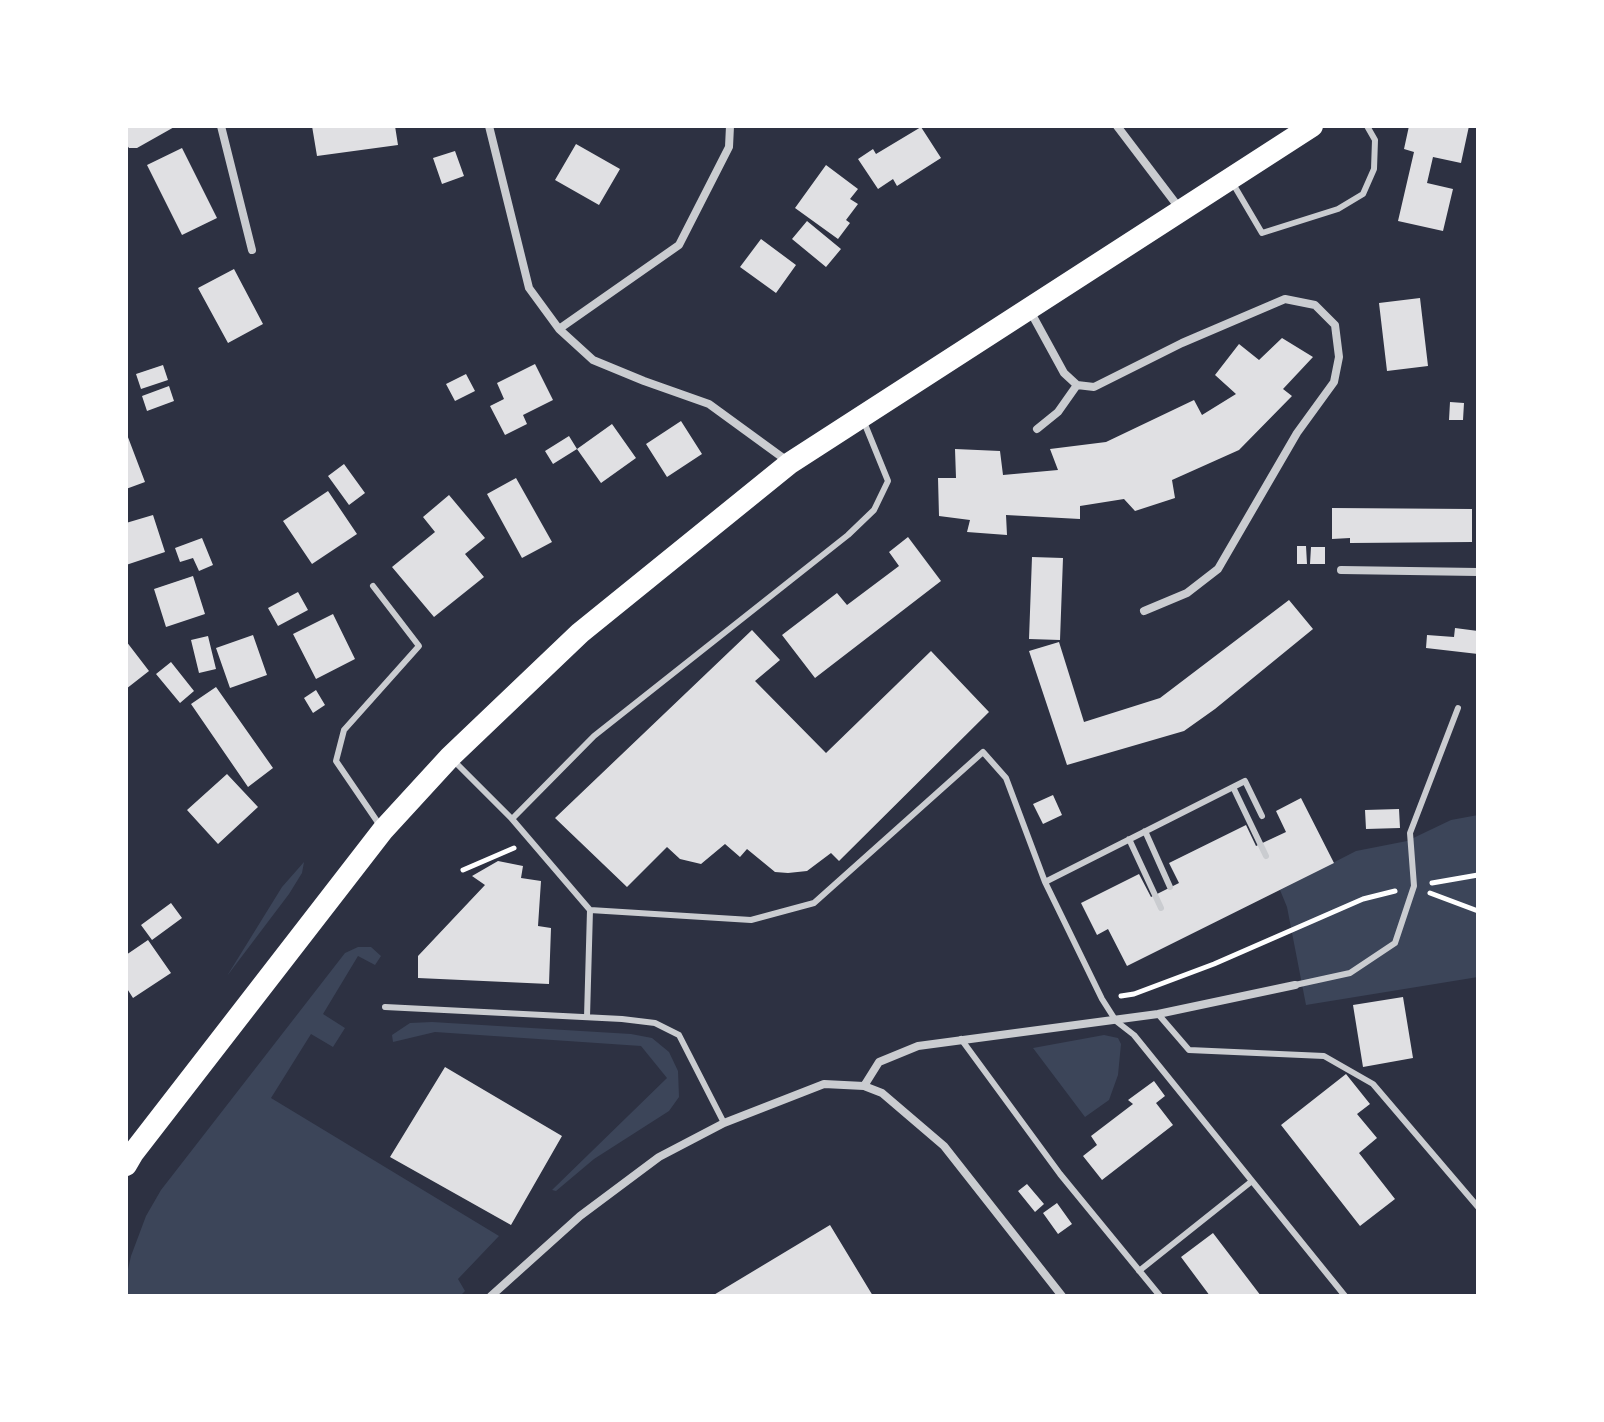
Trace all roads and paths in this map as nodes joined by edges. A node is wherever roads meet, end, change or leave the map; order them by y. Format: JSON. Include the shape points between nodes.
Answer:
{"nodes":[{"id":1,"x":221,"y":126,"type":"edge"},
{"id":2,"x":489,"y":126,"type":"edge"},
{"id":3,"x":730,"y":126,"type":"edge"},
{"id":4,"x":1117,"y":126,"type":"edge"},
{"id":5,"x":1312,"y":126,"type":"edge"},
{"id":6,"x":1367,"y":126,"type":"edge"},
{"id":7,"x":1230,"y":179,"type":"junction"},
{"id":8,"x":1180,"y":210,"type":"junction"},
{"id":9,"x":252,"y":250,"type":"dead end"},
{"id":10,"x":1028,"y":309,"type":"junction"},
{"id":11,"x":559,"y":329,"type":"junction"},
{"id":12,"x":1077,"y":385,"type":"junction"},
{"id":13,"x":861,"y":416,"type":"junction"},
{"id":14,"x":1037,"y":429,"type":"dead end"},
{"id":15,"x":790,"y":463,"type":"junction"},
{"id":16,"x":1341,"y":570,"type":"dead end"},
{"id":17,"x":1478,"y":572,"type":"edge"},
{"id":18,"x":373,"y":586,"type":"dead end"},
{"id":19,"x":1144,"y":611,"type":"dead end"},
{"id":20,"x":1458,"y":708,"type":"dead end"},
{"id":21,"x":450,"y":757,"type":"junction"},
{"id":22,"x":1233,"y":787,"type":"junction"},
{"id":23,"x":1262,"y":816,"type":"dead end"},
{"id":24,"x":512,"y":819,"type":"junction"},
{"id":25,"x":383,"y":830,"type":"junction"},
{"id":26,"x":1145,"y":831,"type":"junction"},
{"id":27,"x":1129,"y":839,"type":"junction"},
{"id":28,"x":530,"y":841,"type":"junction"},
{"id":29,"x":1266,"y":856,"type":"dead end"},
{"id":30,"x":463,"y":870,"type":"dead end"},
{"id":31,"x":1478,"y":875,"type":"edge"},
{"id":32,"x":1045,"y":882,"type":"junction"},
{"id":33,"x":1414,"y":886,"type":"junction"},
{"id":34,"x":1170,"y":887,"type":"dead end"},
{"id":35,"x":1161,"y":908,"type":"dead end"},
{"id":36,"x":590,"y":910,"type":"junction"},
{"id":37,"x":1478,"y":911,"type":"edge"},
{"id":38,"x":1295,"y":985,"type":"joint"},
{"id":39,"x":1102,"y":999,"type":"junction"},
{"id":40,"x":385,"y":1007,"type":"dead end"},
{"id":41,"x":1158,"y":1014,"type":"junction"},
{"id":42,"x":587,"y":1017,"type":"junction"},
{"id":43,"x":1116,"y":1021,"type":"junction"},
{"id":44,"x":961,"y":1039,"type":"junction"},
{"id":45,"x":864,"y":1086,"type":"junction"},
{"id":46,"x":724,"y":1123,"type":"junction"},
{"id":47,"x":128,"y":1158,"type":"edge"},
{"id":48,"x":1252,"y":1181,"type":"junction"},
{"id":49,"x":1478,"y":1207,"type":"edge"},
{"id":50,"x":1139,"y":1271,"type":"junction"},
{"id":51,"x":491,"y":1296,"type":"edge"},
{"id":52,"x":1062,"y":1296,"type":"edge"},
{"id":53,"x":1160,"y":1296,"type":"edge"},
{"id":54,"x":1345,"y":1296,"type":"edge"}],
"edges":[{"from":1,"to":9,"type":"street"},
{"from":2,"to":11,"type":"street","via":[[529,288]]},
{"from":3,"to":11,"type":"street","via":[[729,147],[679,245]]},
{"from":4,"to":8,"type":"street"},
{"from":5,"to":7,"type":"highway"},
{"from":6,"to":7,"type":"lane","via":[[1375,140],[1374,169],[1363,194],[1338,209],[1262,233]]},
{"from":7,"to":8,"type":"highway"},
{"from":8,"to":10,"type":"highway"},
{"from":10,"to":12,"type":"street","via":[[1064,373]]},
{"from":10,"to":13,"type":"highway"},
{"from":11,"to":15,"type":"street","via":[[593,360],[709,404]]},
{"from":12,"to":14,"type":"street","via":[[1058,412]]},
{"from":12,"to":19,"type":"street","via":[[1094,387],[1285,299],[1315,305],[1335,325],[1339,357],[1334,382],[1297,433],[1218,569],[1187,593]]},
{"from":13,"to":15,"type":"highway"},
{"from":13,"to":24,"type":"lane","via":[[888,481],[874,510],[594,736]]},
{"from":15,"to":21,"type":"highway","via":[[580,633]]},
{"from":16,"to":17,"type":"street"},
{"from":18,"to":25,"type":"lane","via":[[419,646],[344,730],[336,761]]},
{"from":20,"to":33,"type":"lane","via":[[1410,833]]},
{"from":21,"to":24,"type":"lane"},
{"from":21,"to":25,"type":"highway"},
{"from":22,"to":23,"type":"lane","via":[[1245,781]]},
{"from":22,"to":26,"type":"lane"},
{"from":22,"to":29,"type":"lane"},
{"from":24,"to":28,"type":"lane"},
{"from":25,"to":47,"type":"highway"},
{"from":26,"to":27,"type":"lane"},
{"from":26,"to":34,"type":"lane"},
{"from":27,"to":32,"type":"lane"},
{"from":27,"to":35,"type":"lane"},
{"from":28,"to":30,"type":"path"},
{"from":28,"to":36,"type":"lane"},
{"from":31,"to":33,"type":"path"},
{"from":32,"to":36,"type":"lane","via":[[1006,778],[983,752],[814,903],[802,908],[751,920]]},
{"from":32,"to":39,"type":"lane"},
{"from":33,"to":37,"type":"path"},
{"from":33,"to":38,"type":"lane","via":[[1395,943],[1350,973]]},
{"from":33,"to":39,"type":"path","via":[[1363,899],[1134,994]]},
{"from":36,"to":42,"type":"lane"},
{"from":38,"to":41,"type":"street"},
{"from":39,"to":43,"type":"lane"},
{"from":40,"to":42,"type":"lane"},
{"from":41,"to":43,"type":"street"},
{"from":41,"to":49,"type":"lane","via":[[1189,1050],[1324,1056],[1373,1084]]},
{"from":42,"to":46,"type":"lane","via":[[655,1023],[679,1035]]},
{"from":43,"to":44,"type":"street"},
{"from":43,"to":48,"type":"lane","via":[[1134,1035]]},
{"from":44,"to":45,"type":"street","via":[[918,1046],[879,1062]]},
{"from":44,"to":50,"type":"lane"},
{"from":45,"to":46,"type":"street","via":[[824,1084]]},
{"from":45,"to":52,"type":"street","via":[[882,1093],[944,1146]]},
{"from":46,"to":51,"type":"street","via":[[659,1157],[580,1216]]},
{"from":48,"to":50,"type":"lane"},
{"from":48,"to":54,"type":"lane"},
{"from":50,"to":53,"type":"lane"}]}
